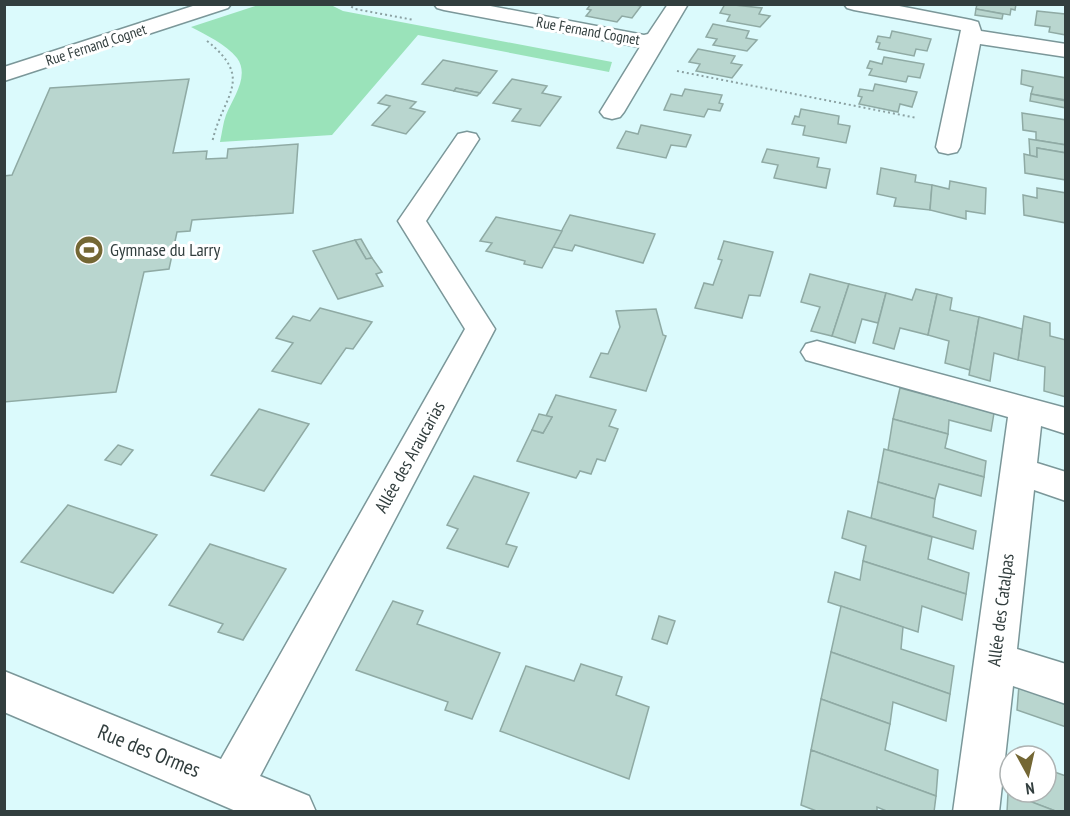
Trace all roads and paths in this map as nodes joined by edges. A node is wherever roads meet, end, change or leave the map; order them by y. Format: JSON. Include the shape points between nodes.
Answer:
{"nodes":[{"id":1,"x":221,"y":4,"type":"edge"},
{"id":2,"x":444,"y":4,"type":"edge"},
{"id":3,"x":678,"y":4,"type":"edge"},
{"id":4,"x":854,"y":4,"type":"edge"},
{"id":5,"x":146,"y":6,"type":"edge"},
{"id":6,"x":891,"y":8,"type":"edge"},
{"id":7,"x":167,"y":22,"type":"junction"},
{"id":8,"x":971,"y":36,"type":"junction"},
{"id":9,"x":656,"y":38,"type":"junction"},
{"id":10,"x":1065,"y":51,"type":"edge"},
{"id":11,"x":4,"y":74,"type":"edge"},
{"id":12,"x":612,"y":112,"type":"dead end"},
{"id":13,"x":467,"y":139,"type":"dead end"},
{"id":14,"x":212,"y":143,"type":"dead end"},
{"id":15,"x":948,"y":147,"type":"dead end"},
{"id":16,"x":818,"y":352,"type":"dead end"},
{"id":17,"x":1026,"y":409,"type":"junction"},
{"id":18,"x":1065,"y":421,"type":"edge"},
{"id":19,"x":1018,"y":471,"type":"junction"},
{"id":20,"x":1065,"y":487,"type":"edge"},
{"id":21,"x":994,"y":661,"type":"junction"},
{"id":22,"x":1065,"y":684,"type":"edge"},
{"id":23,"x":4,"y":691,"type":"edge"},
{"id":24,"x":231,"y":784,"type":"junction"},
{"id":25,"x":293,"y":812,"type":"edge"},
{"id":26,"x":976,"y":812,"type":"edge"}],
"edges":[{"from":1,"to":7,"type":"street","name":"Rue Fernand Cognet"},
{"from":2,"to":9,"type":"street","name":"Rue Fernand Cognet","via":[[644,41]]},
{"from":3,"to":9,"type":"street","name":"Rue Fernand Cognet"},
{"from":4,"to":6,"type":"street"},
{"from":5,"to":7,"type":"street","via":[[150,17]]},
{"from":6,"to":8,"type":"street","via":[[971,26]]},
{"from":7,"to":11,"type":"street","name":"Rue Fernand Cognet"},
{"from":7,"to":14,"type":"path","via":[[223,51],[234,71],[235,84],[214,127]]},
{"from":8,"to":10,"type":"street"},
{"from":8,"to":15,"type":"street"},
{"from":9,"to":12,"type":"street"},
{"from":13,"to":24,"type":"street","name":"Allée des Araucarias","via":[[412,221],[480,329]]},
{"from":16,"to":17,"type":"street"},
{"from":17,"to":18,"type":"street"},
{"from":17,"to":19,"type":"street","name":"Allée des Catalpas"},
{"from":19,"to":20,"type":"street"},
{"from":19,"to":21,"type":"street","name":"Allée des Catalpas"},
{"from":21,"to":22,"type":"street"},
{"from":21,"to":26,"type":"street","name":"Allée des Catalpas"},
{"from":23,"to":24,"type":"street","name":"Rue des Ormes"},
{"from":24,"to":25,"type":"street","name":"Rue des Ormes"}]}
